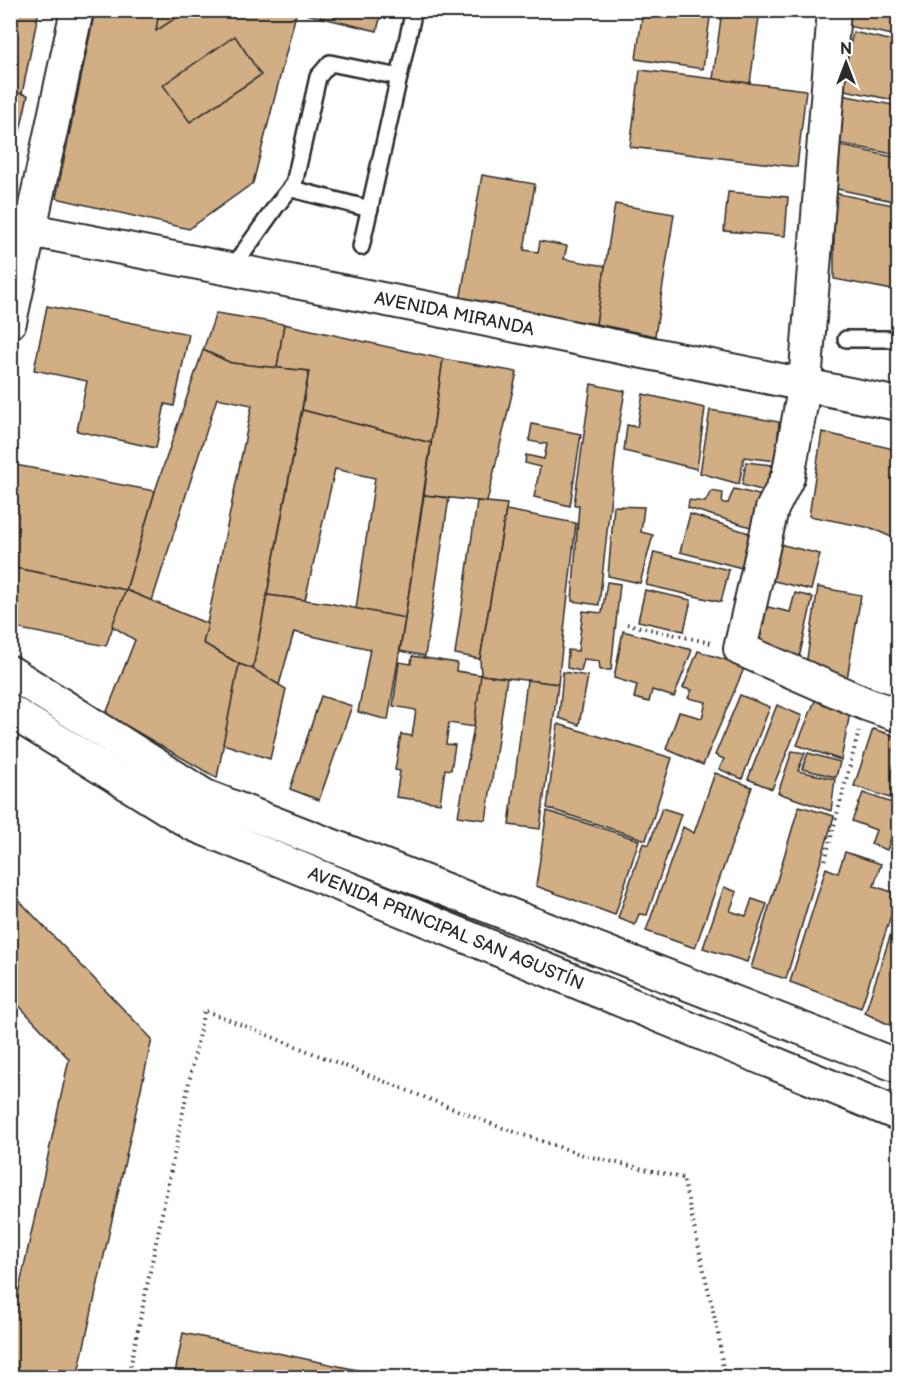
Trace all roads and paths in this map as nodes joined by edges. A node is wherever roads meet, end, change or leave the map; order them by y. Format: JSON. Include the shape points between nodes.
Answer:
{"nodes":[{"id":1,"x":77,"y":10,"type":"edge"},
{"id":2,"x":414,"y":10,"type":"edge"},
{"id":3,"x":834,"y":10,"type":"edge"},
{"id":4,"x":399,"y":77,"type":"junction"},
{"id":5,"x":294,"y":184,"type":"junction"},
{"id":6,"x":370,"y":209,"type":"junction"},
{"id":7,"x":21,"y":228,"type":"edge"},
{"id":8,"x":361,"y":247,"type":"dead end"},
{"id":9,"x":231,"y":270,"type":"junction"},
{"id":10,"x":10,"y":322,"type":"edge"},
{"id":11,"x":846,"y":339,"type":"dead end"},
{"id":12,"x":898,"y":339,"type":"edge"},
{"id":13,"x":805,"y":383,"type":"junction"},
{"id":14,"x":898,"y":404,"type":"edge"},
{"id":15,"x":627,"y":624,"type":"dead end"},
{"id":16,"x":740,"y":649,"type":"junction"},
{"id":17,"x":10,"y":672,"type":"edge"},
{"id":18,"x":866,"y":704,"type":"junction"},
{"id":19,"x":10,"y":711,"type":"edge"},
{"id":20,"x":898,"y":715,"type":"edge"},
{"id":21,"x":88,"y":722,"type":"junction"},
{"id":22,"x":71,"y":749,"type":"junction"},
{"id":23,"x":825,"y":861,"type":"dead end"},
{"id":24,"x":564,"y":936,"type":"junction"},
{"id":25,"x":549,"y":970,"type":"junction"},
{"id":26,"x":742,"y":1005,"type":"junction"},
{"id":27,"x":729,"y":1044,"type":"junction"},
{"id":28,"x":898,"y":1066,"type":"edge"},
{"id":29,"x":898,"y":1114,"type":"edge"},
{"id":30,"x":128,"y":1377,"type":"edge"},
{"id":31,"x":724,"y":1377,"type":"edge"}],
"edges":[{"from":1,"to":7,"type":"street"},
{"from":2,"to":4,"type":"lane"},
{"from":3,"to":13,"type":"street"},
{"from":4,"to":5,"type":"lane","via":[[330,63],[323,69],[318,76]]},
{"from":4,"to":6,"type":"lane"},
{"from":5,"to":6,"type":"lane","via":[[296,190]]},
{"from":5,"to":9,"type":"lane"},
{"from":6,"to":8,"type":"lane"},
{"from":7,"to":9,"type":"street","name":"AVENIDA MIRANDA"},
{"from":7,"to":10,"type":"street"},
{"from":9,"to":13,"type":"street","name":"AVENIDA MIRANDA"},
{"from":11,"to":12,"type":"lane"},
{"from":13,"to":14,"type":"street","name":"AVENIDA MIRANDA"},
{"from":13,"to":16,"type":"street","via":[[788,477],[772,509]]},
{"from":15,"to":16,"type":"path"},
{"from":16,"to":18,"type":"street"},
{"from":17,"to":21,"type":"street","name":"AVENIDA PRINCIPAL SAN AGUSTÍN"},
{"from":18,"to":20,"type":"street"},
{"from":18,"to":23,"type":"path"},
{"from":19,"to":22,"type":"street","name":"AVENIDA PRINCIPAL SAN AGUSTÍN"},
{"from":21,"to":22,"type":"street"},
{"from":21,"to":24,"type":"street","name":"AVENIDA PRINCIPAL SAN AGUSTÍN","via":[[205,796]]},
{"from":22,"to":25,"type":"street","name":"AVENIDA PRINCIPAL SAN AGUSTÍN","via":[[192,824]]},
{"from":24,"to":25,"type":"street"},
{"from":24,"to":26,"type":"street","name":"AVENIDA PRINCIPAL SAN AGUSTÍN"},
{"from":25,"to":27,"type":"street","name":"AVENIDA PRINCIPAL SAN AGUSTÍN"},
{"from":26,"to":27,"type":"street"},
{"from":26,"to":28,"type":"street","name":"AVENIDA PRINCIPAL SAN AGUSTÍN"},
{"from":27,"to":29,"type":"street","name":"AVENIDA PRINCIPAL SAN AGUSTÍN"},
{"from":30,"to":31,"type":"path","via":[[204,1010],[497,1126],[583,1155],[683,1178],[719,1337]]}]}
